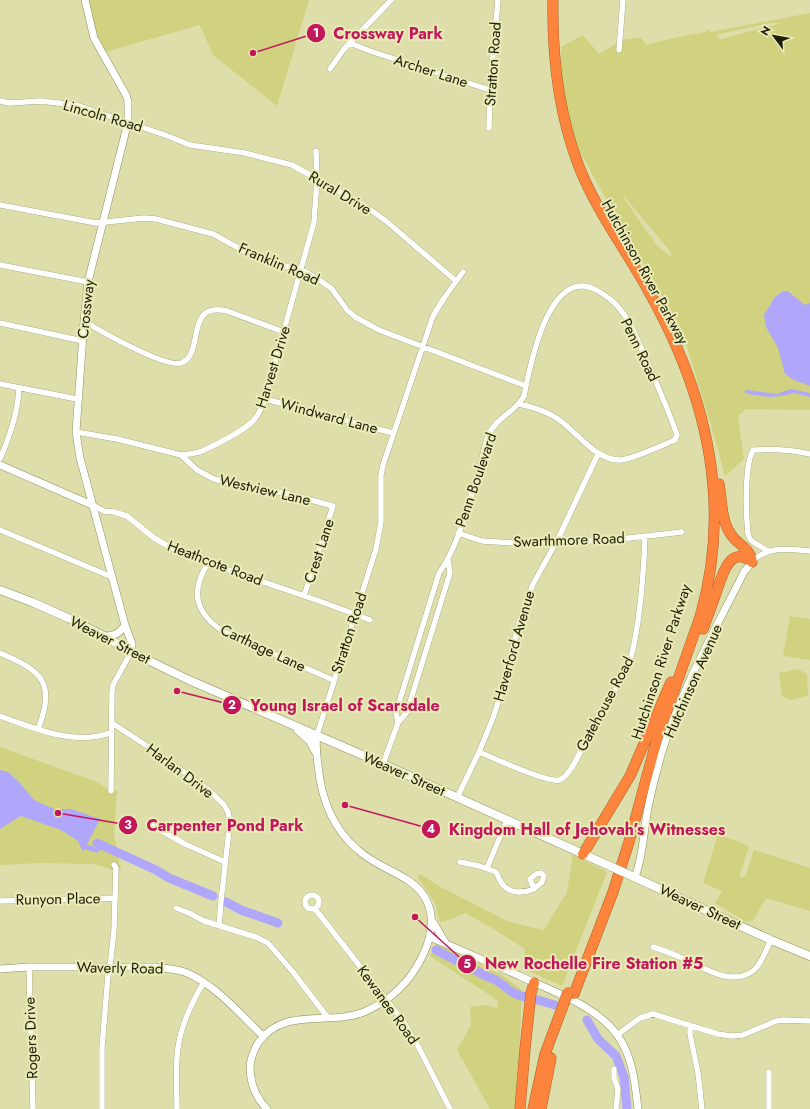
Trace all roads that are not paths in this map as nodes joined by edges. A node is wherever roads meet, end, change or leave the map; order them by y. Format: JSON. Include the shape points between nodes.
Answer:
{"nodes":[{"id":1,"x":85,"y":0,"type":"edge"},
{"id":2,"x":391,"y":0,"type":"edge"},
{"id":3,"x":498,"y":0,"type":"edge"},
{"id":4,"x":547,"y":0,"type":"edge"},
{"id":5,"x":553,"y":0,"type":"edge"},
{"id":6,"x":623,"y":0,"type":"edge"},
{"id":7,"x":350,"y":42,"type":"junction"},
{"id":8,"x":619,"y":50,"type":"dead end"},
{"id":9,"x":330,"y":69,"type":"dead end"},
{"id":10,"x":490,"y":90,"type":"junction"},
{"id":11,"x":0,"y":101,"type":"edge"},
{"id":12,"x":128,"y":122,"type":"junction"},
{"id":13,"x":489,"y":128,"type":"dead end"},
{"id":14,"x":204,"y":147,"type":"joint"},
{"id":15,"x":316,"y":151,"type":"dead end"},
{"id":16,"x":317,"y":179,"type":"junction"},
{"id":17,"x":0,"y":205,"type":"edge"},
{"id":18,"x":102,"y":223,"type":"junction"},
{"id":19,"x":0,"y":265,"type":"edge"},
{"id":20,"x":301,"y":271,"type":"junction"},
{"id":21,"x":463,"y":272,"type":"dead end"},
{"id":22,"x":456,"y":281,"type":"junction"},
{"id":23,"x":88,"y":282,"type":"junction"},
{"id":24,"x":84,"y":321,"type":"junction"},
{"id":25,"x":0,"y":323,"type":"edge"},
{"id":26,"x":284,"y":332,"type":"junction"},
{"id":27,"x":83,"y":341,"type":"junction"},
{"id":28,"x":423,"y":347,"type":"junction"},
{"id":29,"x":685,"y":367,"type":"junction"},
{"id":30,"x":0,"y":384,"type":"edge"},
{"id":31,"x":526,"y":386,"type":"junction"},
{"id":32,"x":20,"y":388,"type":"junction"},
{"id":33,"x":77,"y":399,"type":"junction"},
{"id":34,"x":265,"y":399,"type":"junction"},
{"id":35,"x":519,"y":404,"type":"junction"},
{"id":36,"x":76,"y":432,"type":"junction"},
{"id":37,"x":393,"y":433,"type":"junction"},
{"id":38,"x":598,"y":454,"type":"junction"},
{"id":39,"x":810,"y":454,"type":"edge"},
{"id":40,"x":181,"y":455,"type":"junction"},
{"id":41,"x":0,"y":459,"type":"edge"},
{"id":42,"x":0,"y":465,"type":"edge"},
{"id":43,"x":92,"y":505,"type":"junction"},
{"id":44,"x":333,"y":506,"type":"joint"},
{"id":45,"x":0,"y":530,"type":"edge"},
{"id":46,"x":682,"y":532,"type":"dead end"},
{"id":47,"x":458,"y":533,"type":"junction"},
{"id":48,"x":645,"y":536,"type":"junction"},
{"id":49,"x":558,"y":539,"type":"junction"},
{"id":50,"x":767,"y":551,"type":"junction"},
{"id":51,"x":810,"y":551,"type":"edge"},
{"id":52,"x":448,"y":560,"type":"junction"},
{"id":53,"x":752,"y":562,"type":"junction"},
{"id":54,"x":208,"y":563,"type":"junction"},
{"id":55,"x":112,"y":577,"type":"junction"},
{"id":56,"x":0,"y":590,"type":"edge"},
{"id":57,"x":304,"y":596,"type":"junction"},
{"id":58,"x":355,"y":615,"type":"junction"},
{"id":59,"x":425,"y":617,"type":"junction"},
{"id":60,"x":370,"y":620,"type":"dead end"},
{"id":61,"x":435,"y":621,"type":"junction"},
{"id":62,"x":125,"y":625,"type":"junction"},
{"id":63,"x":104,"y":636,"type":"junction"},
{"id":64,"x":131,"y":652,"type":"junction"},
{"id":65,"x":0,"y":653,"type":"edge"},
{"id":66,"x":411,"y":664,"type":"junction"},
{"id":67,"x":421,"y":667,"type":"junction"},
{"id":68,"x":333,"y":680,"type":"junction"},
{"id":69,"x":671,"y":682,"type":"junction"},
{"id":70,"x":670,"y":702,"type":"junction"},
{"id":71,"x":0,"y":716,"type":"edge"},
{"id":72,"x":112,"y":723,"type":"junction"},
{"id":73,"x":398,"y":723,"type":"junction"},
{"id":74,"x":292,"y":724,"type":"junction"},
{"id":75,"x":38,"y":729,"type":"junction"},
{"id":76,"x":112,"y":732,"type":"junction"},
{"id":77,"x":317,"y":735,"type":"junction"},
{"id":78,"x":316,"y":752,"type":"junction"},
{"id":79,"x":479,"y":752,"type":"junction"},
{"id":80,"x":383,"y":764,"type":"junction"},
{"id":81,"x":111,"y":791,"type":"dead end"},
{"id":82,"x":457,"y":798,"type":"junction"},
{"id":83,"x":507,"y":820,"type":"junction"},
{"id":84,"x":153,"y":826,"type":"dead end"},
{"id":85,"x":583,"y":854,"type":"junction"},
{"id":86,"x":225,"y":862,"type":"junction"},
{"id":87,"x":460,"y":862,"type":"dead end"},
{"id":88,"x":114,"y":865,"type":"dead end"},
{"id":89,"x":487,"y":868,"type":"junction"},
{"id":90,"x":636,"y":877,"type":"junction"},
{"id":91,"x":534,"y":889,"type":"dead end"},
{"id":92,"x":115,"y":898,"type":"junction"},
{"id":93,"x":0,"y":901,"type":"edge"},
{"id":94,"x":176,"y":908,"type":"dead end"},
{"id":95,"x":315,"y":909,"type":"dead end"},
{"id":96,"x":432,"y":920,"type":"junction"},
{"id":97,"x":220,"y":926,"type":"junction"},
{"id":98,"x":430,"y":936,"type":"junction"},
{"id":99,"x":771,"y":940,"type":"junction"},
{"id":100,"x":444,"y":943,"type":"junction"},
{"id":101,"x":653,"y":947,"type":"dead end"},
{"id":102,"x":424,"y":954,"type":"junction"},
{"id":103,"x":810,"y":956,"type":"edge"},
{"id":104,"x":29,"y":967,"type":"junction"},
{"id":105,"x":110,"y":967,"type":"junction"},
{"id":106,"x":0,"y":969,"type":"edge"},
{"id":107,"x":204,"y":982,"type":"junction"},
{"id":108,"x":534,"y":983,"type":"junction"},
{"id":109,"x":571,"y":993,"type":"junction"},
{"id":110,"x":386,"y":999,"type":"junction"},
{"id":111,"x":566,"y":1004,"type":"junction"},
{"id":112,"x":328,"y":1018,"type":"junction"},
{"id":113,"x":810,"y":1021,"type":"edge"},
{"id":114,"x":690,"y":1025,"type":"junction"},
{"id":115,"x":617,"y":1035,"type":"junction"},
{"id":116,"x":263,"y":1036,"type":"junction"},
{"id":117,"x":614,"y":1069,"type":"dead end"},
{"id":118,"x":768,"y":1072,"type":"dead end"},
{"id":119,"x":33,"y":1109,"type":"edge"},
{"id":120,"x":102,"y":1109,"type":"edge"},
{"id":121,"x":177,"y":1109,"type":"edge"},
{"id":122,"x":267,"y":1109,"type":"edge"},
{"id":123,"x":450,"y":1109,"type":"edge"},
{"id":124,"x":520,"y":1109,"type":"edge"},
{"id":125,"x":533,"y":1109,"type":"edge"},
{"id":126,"x":541,"y":1109,"type":"edge"},
{"id":127,"x":616,"y":1109,"type":"edge"},
{"id":128,"x":638,"y":1109,"type":"edge"},
{"id":129,"x":702,"y":1109,"type":"edge"},
{"id":130,"x":769,"y":1109,"type":"edge"}],
"edges":[{"from":1,"to":12,"type":"street","name":"Crossway","via":[[94,38],[126,95]]},
{"from":2,"to":7,"type":"street"},
{"from":3,"to":10,"type":"street","name":"Stratton Road"},
{"from":4,"to":69,"type":"highway","name":"Hutchinson River Parkway","via":[[551,82],[567,150],[587,198],[645,297],[669,344],[688,393],[705,461],[709,512],[706,564],[695,615]]},
{"from":5,"to":29,"type":"highway","name":"Hutchinson River Parkway","via":[[553,48],[557,83],[572,147],[593,198],[652,298]]},
{"from":6,"to":8,"type":"street"},
{"from":7,"to":9,"type":"street"},
{"from":7,"to":10,"type":"street","name":"Archer Lane","via":[[370,51]]},
{"from":10,"to":13,"type":"street","name":"Stratton Road"},
{"from":11,"to":12,"type":"street","name":"Lincoln Road","via":[[40,101],[76,105]]},
{"from":12,"to":14,"type":"street","name":"Lincoln Road","via":[[185,143]]},
{"from":12,"to":18,"type":"street","name":"Crossway"},
{"from":14,"to":16,"type":"street","name":"Rural Drive","via":[[245,153],[292,165]]},
{"from":15,"to":16,"type":"street","name":"Harvest Drive"},
{"from":16,"to":20,"type":"street","name":"Harvest Drive","via":[[314,222]]},
{"from":16,"to":22,"type":"street","name":"Rural Drive","via":[[386,221]]},
{"from":17,"to":18,"type":"street","name":"Franklin Road","via":[[96,224]]},
{"from":18,"to":20,"type":"street","name":"Franklin Road","via":[[144,218],[162,221],[213,234],[253,256]]},
{"from":18,"to":23,"type":"street","name":"Crossway"},
{"from":19,"to":23,"type":"street"},
{"from":20,"to":26,"type":"street","name":"Harvest Drive"},
{"from":20,"to":28,"type":"street","name":"Franklin Road","via":[[327,284],[347,310],[366,324]]},
{"from":21,"to":22,"type":"street","name":"Stratton Road"},
{"from":22,"to":28,"type":"street","name":"Stratton Road","via":[[437,308]]},
{"from":23,"to":24,"type":"street","name":"Crossway"},
{"from":24,"to":26,"type":"street","via":[[135,348],[174,363],[186,360],[201,319],[210,310],[227,311]]},
{"from":24,"to":27,"type":"street","name":"Crossway"},
{"from":25,"to":27,"type":"street"},
{"from":26,"to":34,"type":"street","name":"Harvest Drive"},
{"from":27,"to":33,"type":"street","name":"Crossway"},
{"from":28,"to":31,"type":"street","name":"Franklin Road"},
{"from":28,"to":37,"type":"street","name":"Stratton Road"},
{"from":29,"to":53,"type":"highway","via":[[713,450],[726,525],[734,538],[749,551]]},
{"from":29,"to":70,"type":"highway","name":"Hutchinson River Parkway","via":[[708,443],[714,489],[715,530],[712,566],[705,600]]},
{"from":30,"to":32,"type":"street"},
{"from":31,"to":35,"type":"street","name":"Penn Boulevard"},
{"from":31,"to":38,"type":"street","name":"Penn Road","via":[[538,339],[552,307],[564,293],[571,288],[584,285],[604,295],[619,307],[631,325],[668,408],[677,435],[675,440],[622,460]]},
{"from":32,"to":33,"type":"street"},
{"from":32,"to":41,"type":"street","via":[[13,424]]},
{"from":33,"to":36,"type":"street","name":"Crossway"},
{"from":34,"to":37,"type":"street","name":"Windward Lane"},
{"from":34,"to":40,"type":"street","name":"Harvest Drive","via":[[259,414],[245,428],[201,451]]},
{"from":35,"to":38,"type":"street","via":[[539,409],[557,418]]},
{"from":35,"to":47,"type":"street","name":"Penn Boulevard","via":[[496,423],[488,436]]},
{"from":36,"to":40,"type":"street","name":"Harvest Drive"},
{"from":36,"to":43,"type":"street","name":"Crossway"},
{"from":37,"to":58,"type":"street","name":"Stratton Road","via":[[381,475],[380,530]]},
{"from":38,"to":49,"type":"street","name":"Haverford Avenue"},
{"from":39,"to":50,"type":"street","via":[[794,451],[752,452],[747,479],[748,534],[750,540]]},
{"from":40,"to":44,"type":"street","name":"Westview Lane","via":[[197,470],[214,479],[254,489],[285,493]]},
{"from":42,"to":43,"type":"street","name":"Heathcote Road"},
{"from":43,"to":54,"type":"street","name":"Heathcote Road","via":[[127,516],[160,542]]},
{"from":43,"to":55,"type":"street","name":"Crossway"},
{"from":44,"to":57,"type":"street","name":"Crest Lane"},
{"from":45,"to":55,"type":"street"},
{"from":46,"to":48,"type":"street","name":"Swarthmore Road"},
{"from":47,"to":49,"type":"street","name":"Swarthmore Road","via":[[489,542],[534,543]]},
{"from":47,"to":52,"type":"street","name":"Penn Boulevard"},
{"from":48,"to":49,"type":"street","name":"Swarthmore Road","via":[[596,540]]},
{"from":48,"to":79,"type":"street","name":"Gatehouse Road","via":[[640,604],[629,663],[564,777],[554,781]]},
{"from":49,"to":79,"type":"street","name":"Haverford Avenue","via":[[532,584],[493,718]]},
{"from":50,"to":51,"type":"street"},
{"from":50,"to":53,"type":"street"},
{"from":52,"to":59,"type":"street","name":"Penn Boulevard","via":[[439,573]]},
{"from":52,"to":61,"type":"street","name":"Penn Boulevard","via":[[450,573]]},
{"from":53,"to":70,"type":"highway","via":[[739,556],[725,567],[706,621]]},
{"from":53,"to":90,"type":"street","name":"Hutchinson Avenue","via":[[744,572],[694,671],[673,721],[654,783]]},
{"from":54,"to":57,"type":"street","name":"Heathcote Road"},
{"from":54,"to":68,"type":"street","name":"Carthage Lane","via":[[198,583],[197,593],[200,609],[212,624],[224,632]]},
{"from":55,"to":62,"type":"street","name":"Crossway"},
{"from":56,"to":63,"type":"main road","name":"Weaver Street"},
{"from":57,"to":58,"type":"street","name":"Heathcote Road"},
{"from":58,"to":60,"type":"street","name":"Heathcote Road"},
{"from":58,"to":68,"type":"street","name":"Stratton Road"},
{"from":59,"to":61,"type":"street"},
{"from":59,"to":66,"type":"street","name":"Penn Boulevard"},
{"from":61,"to":67,"type":"street","name":"Penn Boulevard"},
{"from":62,"to":63,"type":"street","via":[[121,632]]},
{"from":62,"to":64,"type":"street","name":"Crossway","via":[[132,644]]},
{"from":63,"to":64,"type":"main road","name":"Weaver Street"},
{"from":64,"to":72,"type":"street","via":[[113,685]]},
{"from":64,"to":74,"type":"main road","name":"Weaver Street"},
{"from":65,"to":75,"type":"street","via":[[26,665],[39,676],[46,687]]},
{"from":66,"to":67,"type":"street"},
{"from":66,"to":73,"type":"street","name":"Penn Boulevard","via":[[396,712]]},
{"from":67,"to":73,"type":"street","name":"Penn Boulevard","via":[[407,712]]},
{"from":68,"to":77,"type":"street","name":"Stratton Road"},
{"from":69,"to":85,"type":"highway","via":[[630,776]]},
{"from":69,"to":109,"type":"highway","name":"Hutchinson River Parkway","via":[[649,746],[608,890]]},
{"from":70,"to":109,"type":"highway","name":"Hutchinson River Parkway","via":[[614,892]]},
{"from":71,"to":75,"type":"street"},
{"from":72,"to":76,"type":"street"},
{"from":72,"to":86,"type":"street","name":"Harlan Drive","via":[[197,781],[224,805],[230,821]]},
{"from":73,"to":80,"type":"street","name":"Penn Boulevard"},
{"from":74,"to":77,"type":"main road","name":"Weaver Street"},
{"from":74,"to":78,"type":"main road","via":[[307,737]]},
{"from":75,"to":76,"type":"street","via":[[69,737],[102,736]]},
{"from":76,"to":81,"type":"street"},
{"from":77,"to":78,"type":"street","name":"Stratton Road"},
{"from":77,"to":80,"type":"main road","name":"Weaver Street"},
{"from":78,"to":96,"type":"street","name":"Stratton Road","via":[[323,795],[338,828],[362,854],[414,885],[428,904]]},
{"from":79,"to":82,"type":"street","name":"Haverford Avenue"},
{"from":80,"to":82,"type":"main road","name":"Weaver Street"},
{"from":82,"to":83,"type":"main road","name":"Weaver Street"},
{"from":83,"to":85,"type":"main road","name":"Weaver Street"},
{"from":83,"to":89,"type":"street"},
{"from":84,"to":86,"type":"street"},
{"from":85,"to":90,"type":"main road","name":"Weaver Street","bridge":true},
{"from":86,"to":97,"type":"street","name":"Harlan Drive"},
{"from":87,"to":89,"type":"street"},
{"from":88,"to":92,"type":"street"},
{"from":89,"to":91,"type":"street","via":[[496,872],[507,888],[519,892]]},
{"from":90,"to":99,"type":"main road","name":"Weaver Street"},
{"from":92,"to":93,"type":"street","name":"Runyon Place"},
{"from":92,"to":105,"type":"street"},
{"from":94,"to":97,"type":"street"},
{"from":95,"to":110,"type":"street","name":"Kewanee Road"},
{"from":96,"to":98,"type":"street","name":"Stratton Road"},
{"from":96,"to":100,"type":"street"},
{"from":97,"to":112,"type":"street","via":[[268,943]]},
{"from":98,"to":100,"type":"street"},
{"from":98,"to":102,"type":"street","name":"Stratton Road"},
{"from":99,"to":101,"type":"street","via":[[758,965],[748,974],[739,977],[720,975]]},
{"from":99,"to":103,"type":"main road","name":"Weaver Street"},
{"from":100,"to":102,"type":"street","via":[[435,944]]},
{"from":100,"to":108,"type":"street"},
{"from":102,"to":110,"type":"street","name":"Stratton Road","via":[[408,980]]},
{"from":104,"to":105,"type":"street","name":"Waverly Road"},
{"from":104,"to":106,"type":"street","name":"Waverly Road"},
{"from":104,"to":119,"type":"street","name":"Rogers Drive"},
{"from":105,"to":107,"type":"street","name":"Waverly Road","via":[[171,968]]},
{"from":105,"to":120,"type":"street","via":[[102,1040]]},
{"from":107,"to":116,"type":"street","name":"Waverly Road"},
{"from":107,"to":121,"type":"street","via":[[189,1010],[178,1047]]},
{"from":108,"to":115,"type":"street","via":[[587,1009],[604,1021]]},
{"from":108,"to":124,"type":"highway"},
{"from":109,"to":111,"type":"highway","name":"Hutchinson River Parkway"},
{"from":110,"to":112,"type":"street","name":"Stratton Road","via":[[364,1012]]},
{"from":110,"to":123,"type":"street","name":"Kewanee Road","via":[[403,1020]]},
{"from":111,"to":125,"type":"highway","name":"Hutchinson River Parkway","via":[[545,1054]]},
{"from":111,"to":126,"type":"highway","name":"Hutchinson River Parkway"},
{"from":112,"to":116,"type":"street","name":"Stratton Road","via":[[290,1021]]},
{"from":113,"to":114,"type":"street","via":[[776,1021],[735,1036],[718,1034]]},
{"from":114,"to":115,"type":"street","via":[[653,1014],[640,1018]]},
{"from":114,"to":129,"type":"street"},
{"from":115,"to":128,"type":"street","via":[[632,1066]]},
{"from":116,"to":122,"type":"street","name":"Stratton Road","via":[[255,1048],[250,1072],[255,1093]]},
{"from":117,"to":127,"type":"street","via":[[618,1089]]},
{"from":118,"to":130,"type":"street"}]}
